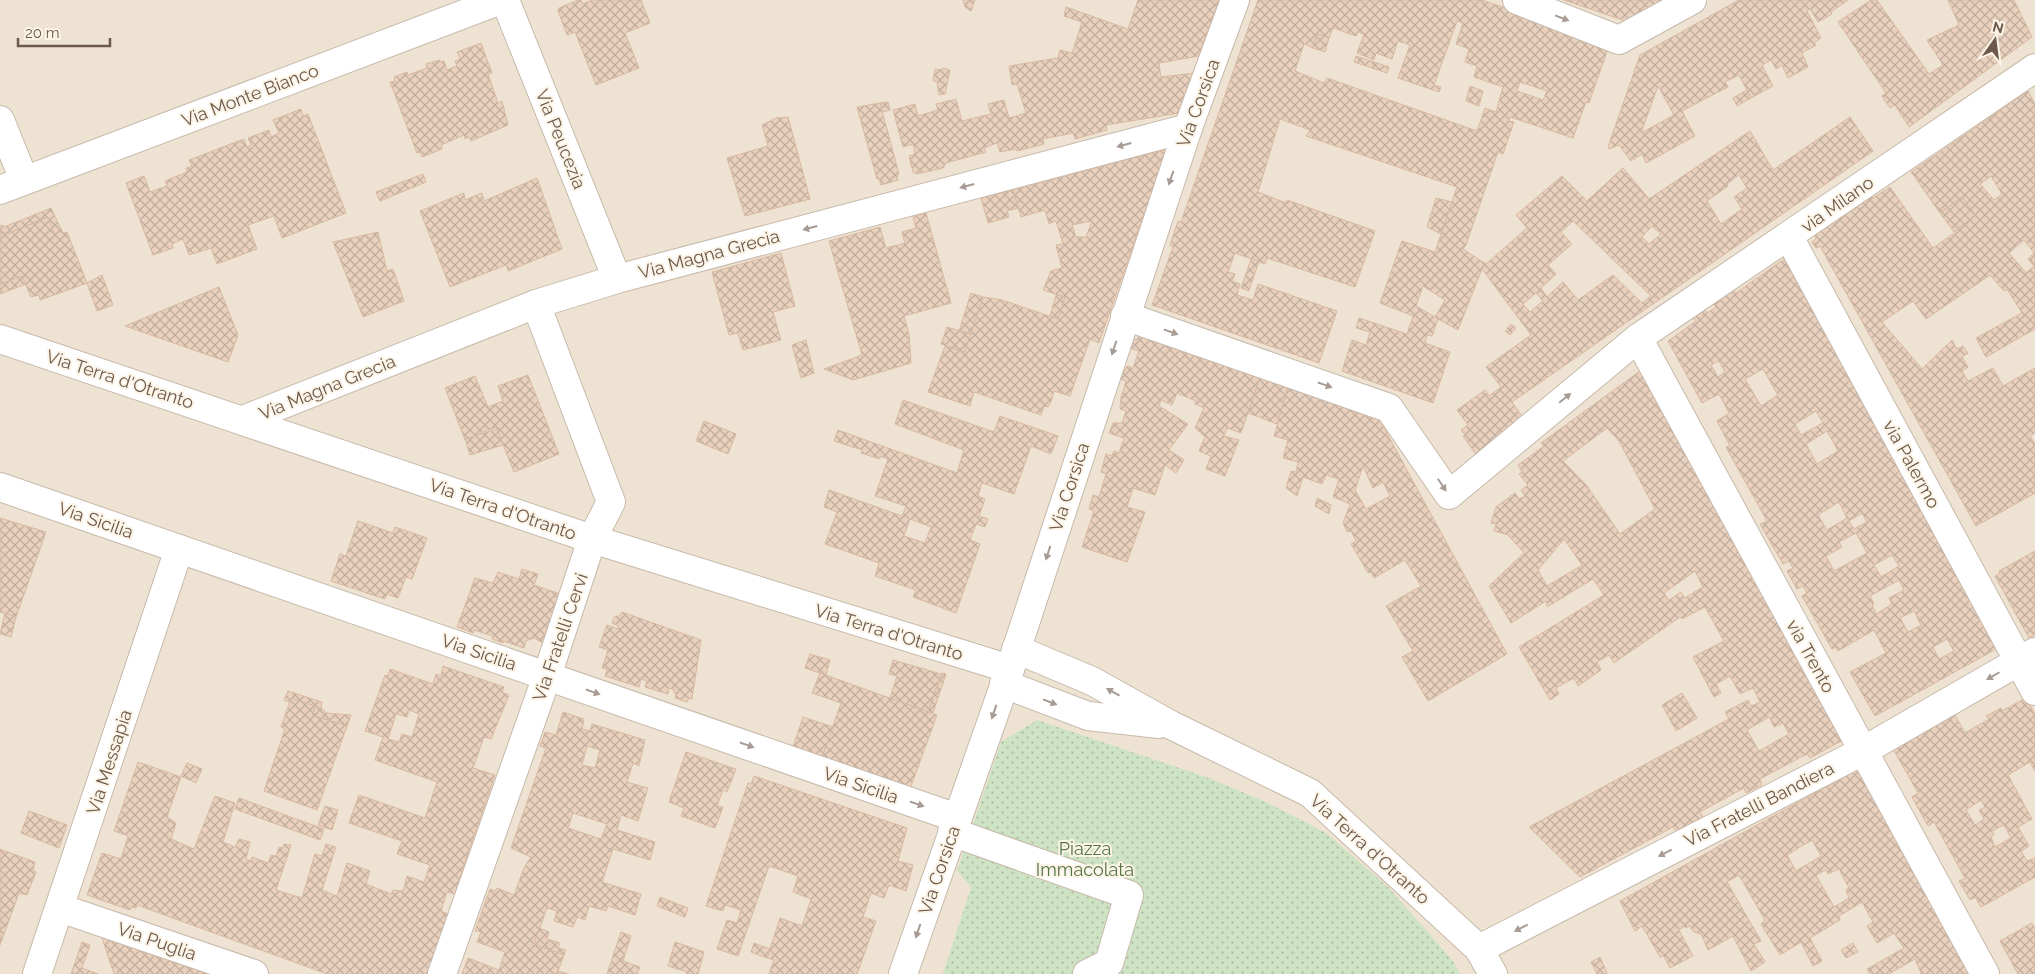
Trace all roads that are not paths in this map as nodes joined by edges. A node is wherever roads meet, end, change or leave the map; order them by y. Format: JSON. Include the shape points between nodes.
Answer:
{"nodes":[{"id":1,"x":501,"y":0,"type":"edge"},
{"id":2,"x":506,"y":0,"type":"edge"},
{"id":3,"x":1235,"y":0,"type":"edge"},
{"id":4,"x":1517,"y":0,"type":"edge"},
{"id":5,"x":1692,"y":0,"type":"edge"},
{"id":6,"x":2035,"y":68,"type":"edge"},
{"id":7,"x":0,"y":120,"type":"edge"},
{"id":8,"x":1188,"y":128,"type":"junction"},
{"id":9,"x":12,"y":185,"type":"edge"},
{"id":10,"x":1788,"y":237,"type":"junction"},
{"id":11,"x":617,"y":279,"type":"junction"},
{"id":12,"x":536,"y":304,"type":"junction"},
{"id":13,"x":1125,"y":316,"type":"junction"},
{"id":14,"x":1638,"y":338,"type":"junction"},
{"id":15,"x":0,"y":339,"type":"edge"},
{"id":16,"x":243,"y":420,"type":"junction"},
{"id":17,"x":0,"y":487,"type":"edge"},
{"id":18,"x":592,"y":539,"type":"junction"},
{"id":19,"x":179,"y":549,"type":"junction"},
{"id":20,"x":2027,"y":656,"type":"edge"},
{"id":21,"x":1010,"y":667,"type":"junction"},
{"id":22,"x":547,"y":676,"type":"junction"},
{"id":23,"x":2035,"y":691,"type":"edge"},
{"id":24,"x":1171,"y":725,"type":"junction"},
{"id":25,"x":1863,"y":751,"type":"junction"},
{"id":26,"x":954,"y":826,"type":"junction"},
{"id":27,"x":60,"y":908,"type":"junction"},
{"id":28,"x":1479,"y":949,"type":"junction"},
{"id":29,"x":38,"y":974,"type":"edge"},
{"id":30,"x":254,"y":974,"type":"edge"},
{"id":31,"x":442,"y":974,"type":"edge"},
{"id":32,"x":903,"y":974,"type":"edge"},
{"id":33,"x":1087,"y":974,"type":"edge"},
{"id":34,"x":1493,"y":974,"type":"edge"},
{"id":35,"x":1985,"y":974,"type":"edge"}],
"edges":[{"from":1,"to":9,"type":"street","name":"Via Monte Bianco"},
{"from":2,"to":11,"type":"street","name":"Via Peucezia"},
{"from":3,"to":8,"type":"street","name":"Via Corsica"},
{"from":4,"to":5,"type":"street","one_way":true,"via":[[1619,40]]},
{"from":6,"to":10,"type":"street","name":"via Milano"},
{"from":7,"to":9,"type":"street"},
{"from":8,"to":11,"type":"street","name":"Via Magna Grecia","one_way":true},
{"from":8,"to":13,"type":"street","name":"Via Corsica","one_way":true},
{"from":10,"to":14,"type":"street","name":"via Milano"},
{"from":10,"to":20,"type":"street","name":"via Palermo"},
{"from":11,"to":12,"type":"street","name":"Via Magna Grecia"},
{"from":12,"to":16,"type":"street","name":"Via Magna Grecia"},
{"from":12,"to":18,"type":"street","name":"Via Fratelli Cervi","via":[[611,502]]},
{"from":13,"to":14,"type":"street","name":"via Milano","one_way":true,"via":[[1389,408],[1449,495]]},
{"from":13,"to":21,"type":"street","name":"Via Corsica","one_way":true},
{"from":14,"to":25,"type":"street","name":"via Trento"},
{"from":15,"to":16,"type":"street","name":"Via Terra d'Otranto"},
{"from":16,"to":18,"type":"street","name":"Via Terra d'Otranto"},
{"from":17,"to":19,"type":"street","name":"Via Sicilia"},
{"from":18,"to":21,"type":"street","name":"Via Terra d'Otranto"},
{"from":18,"to":22,"type":"street","name":"Via Fratelli Cervi"},
{"from":19,"to":22,"type":"street","name":"Via Sicilia"},
{"from":19,"to":27,"type":"street","name":"Via Messapia"},
{"from":20,"to":23,"type":"street","name":"via Palermo"},
{"from":20,"to":25,"type":"street","name":"Via Fratelli Bandiera","one_way":true},
{"from":24,"to":21,"type":"street","name":"Via Terra d'Otranto","one_way":true,"via":[[1092,681]]},
{"from":21,"to":24,"type":"street","one_way":true,"via":[[1088,716]]},
{"from":21,"to":26,"type":"street","name":"Via Corsica","one_way":true},
{"from":22,"to":26,"type":"street","name":"Via Sicilia","one_way":true},
{"from":22,"to":31,"type":"street","name":"Via Fratelli Cervi"},
{"from":24,"to":28,"type":"street","name":"Via Terra d'Otranto","via":[[1310,793]]},
{"from":25,"to":28,"type":"street","name":"Via Fratelli Bandiera","one_way":true},
{"from":25,"to":35,"type":"street","name":"via Trento"},
{"from":26,"to":32,"type":"street","name":"Via Corsica","one_way":true},
{"from":26,"to":33,"type":"street","name":"Via Sicilia","via":[[1129,895],[1109,963]]},
{"from":27,"to":29,"type":"street","name":"Via Messapia"},
{"from":27,"to":30,"type":"street","name":"Via Puglia"},
{"from":28,"to":34,"type":"street","name":"Via Terra d'Otranto"}]}
